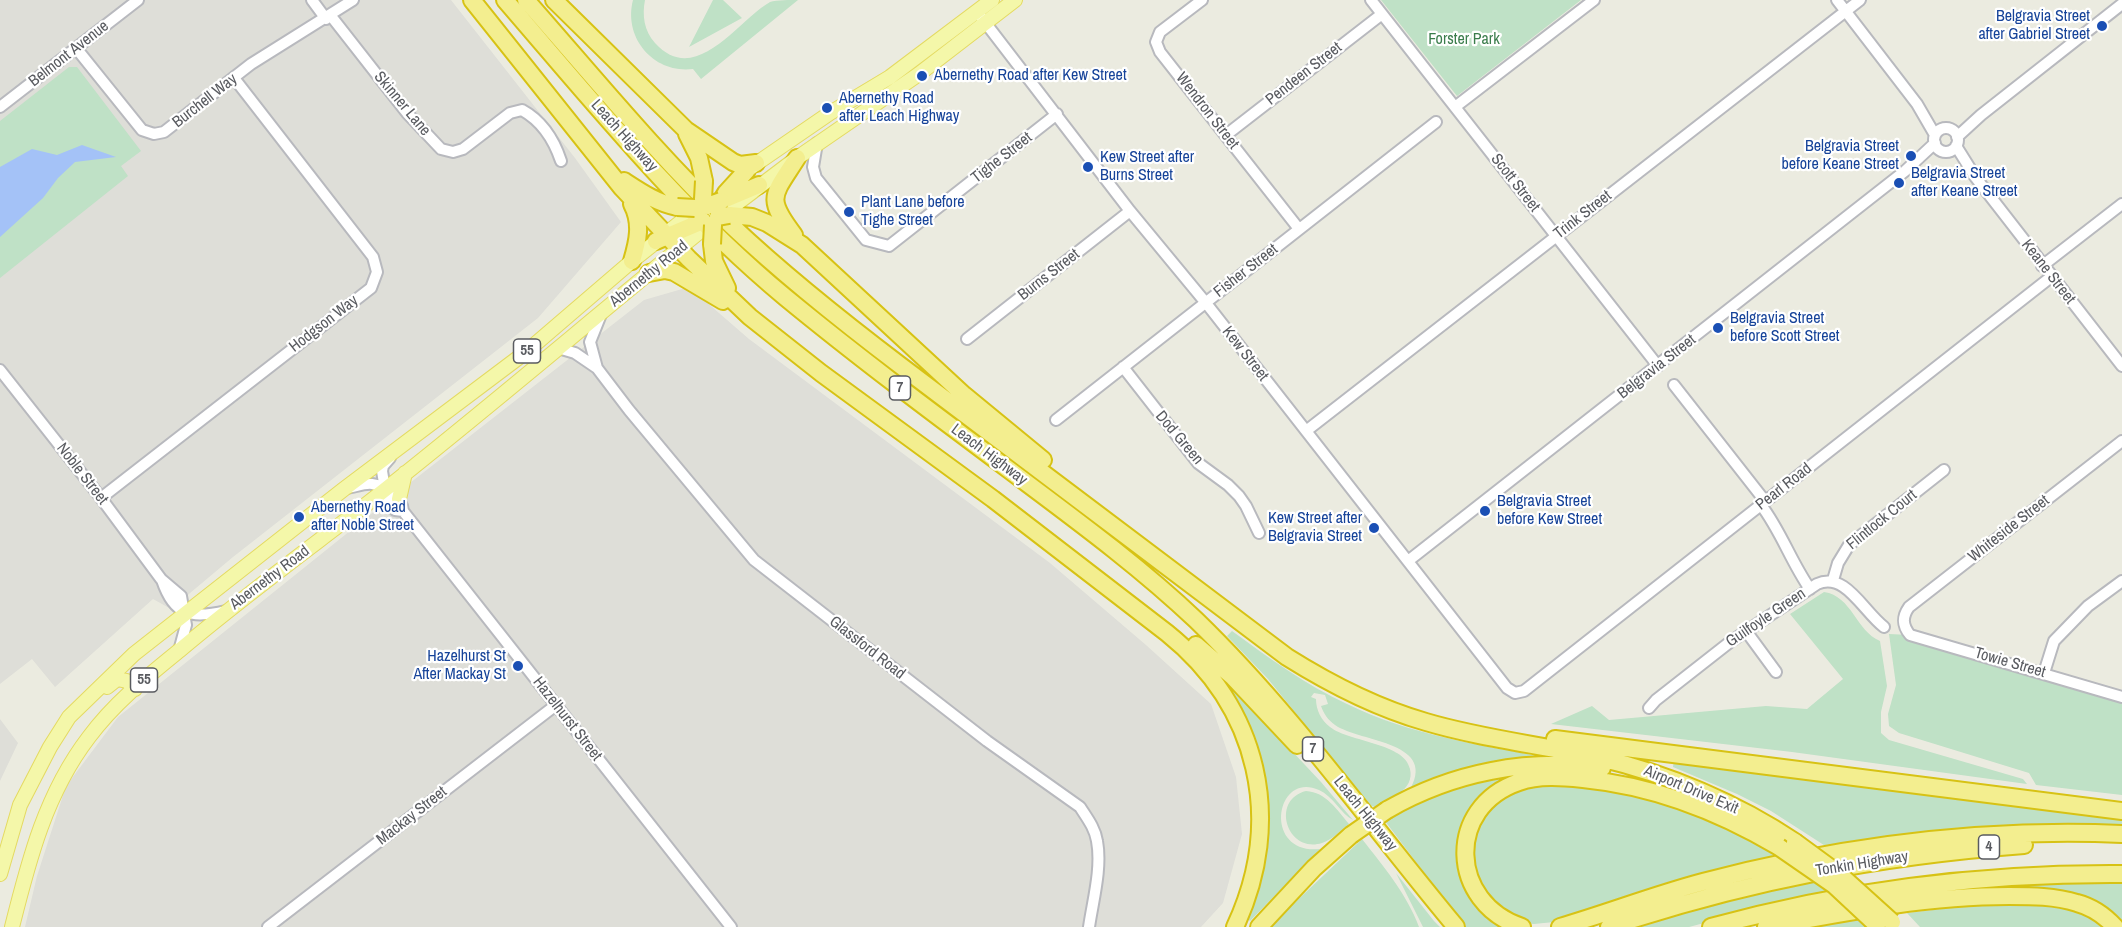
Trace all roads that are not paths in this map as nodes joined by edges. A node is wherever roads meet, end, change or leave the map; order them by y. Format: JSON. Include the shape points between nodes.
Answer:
{"nodes":[{"id":1,"x":138,"y":0,"type":"edge"},
{"id":2,"x":312,"y":0,"type":"edge"},
{"id":3,"x":353,"y":0,"type":"edge"},
{"id":4,"x":471,"y":0,"type":"edge"},
{"id":5,"x":505,"y":0,"type":"edge"},
{"id":6,"x":526,"y":0,"type":"edge"},
{"id":7,"x":554,"y":0,"type":"edge"},
{"id":8,"x":992,"y":0,"type":"edge"},
{"id":9,"x":1015,"y":0,"type":"edge"},
{"id":10,"x":1202,"y":0,"type":"edge"},
{"id":11,"x":1371,"y":0,"type":"edge"},
{"id":12,"x":1594,"y":0,"type":"edge"},
{"id":13,"x":1837,"y":0,"type":"edge"},
{"id":14,"x":1860,"y":0,"type":"edge"},
{"id":15,"x":2122,"y":4,"type":"edge"},
{"id":16,"x":1846,"y":11,"type":"junction"},
{"id":17,"x":1382,"y":14,"type":"junction"},
{"id":18,"x":329,"y":17,"type":"junction"},
{"id":19,"x":981,"y":17,"type":"junction"},
{"id":20,"x":76,"y":48,"type":"junction"},
{"id":21,"x":234,"y":78,"type":"junction"},
{"id":22,"x":0,"y":107,"type":"edge"},
{"id":23,"x":1455,"y":107,"type":"junction"},
{"id":24,"x":1057,"y":114,"type":"junction"},
{"id":25,"x":1436,"y":122,"type":"dead end"},
{"id":26,"x":686,"y":130,"type":"junction"},
{"id":27,"x":1226,"y":135,"type":"junction"},
{"id":28,"x":1946,"y":140,"type":"junction"},
{"id":29,"x":818,"y":143,"type":"junction"},
{"id":30,"x":598,"y":158,"type":"junction"},
{"id":31,"x":797,"y":158,"type":"junction"},
{"id":32,"x":561,"y":161,"type":"dead end"},
{"id":33,"x":752,"y":166,"type":"junction"},
{"id":34,"x":759,"y":185,"type":"joint"},
{"id":35,"x":622,"y":188,"type":"junction"},
{"id":36,"x":2122,"y":204,"type":"edge"},
{"id":37,"x":1130,"y":211,"type":"junction"},
{"id":38,"x":709,"y":214,"type":"junction"},
{"id":39,"x":1299,"y":229,"type":"junction"},
{"id":40,"x":1557,"y":235,"type":"junction"},
{"id":41,"x":670,"y":243,"type":"junction"},
{"id":42,"x":802,"y":245,"type":"junction"},
{"id":43,"x":632,"y":261,"type":"junction"},
{"id":44,"x":2042,"y":266,"type":"junction"},
{"id":45,"x":648,"y":273,"type":"junction"},
{"id":46,"x":2051,"y":276,"type":"junction"},
{"id":47,"x":1206,"y":303,"type":"junction"},
{"id":48,"x":603,"y":311,"type":"junction"},
{"id":49,"x":750,"y":317,"type":"junction"},
{"id":50,"x":967,"y":339,"type":"dead end"},
{"id":51,"x":558,"y":348,"type":"junction"},
{"id":52,"x":1658,"y":366,"type":"junction"},
{"id":53,"x":2122,"y":366,"type":"edge"},
{"id":54,"x":1123,"y":367,"type":"junction"},
{"id":55,"x":597,"y":368,"type":"junction"},
{"id":56,"x":0,"y":370,"type":"edge"},
{"id":57,"x":1674,"y":386,"type":"dead end"},
{"id":58,"x":1056,"y":420,"type":"dead end"},
{"id":59,"x":1306,"y":432,"type":"junction"},
{"id":60,"x":2122,"y":441,"type":"edge"},
{"id":61,"x":398,"y":448,"type":"junction"},
{"id":62,"x":1944,"y":470,"type":"dead end"},
{"id":63,"x":405,"y":473,"type":"junction"},
{"id":64,"x":344,"y":489,"type":"junction"},
{"id":65,"x":385,"y":489,"type":"junction"},
{"id":66,"x":101,"y":498,"type":"junction"},
{"id":67,"x":1763,"y":503,"type":"junction"},
{"id":68,"x":401,"y":505,"type":"junction"},
{"id":69,"x":1259,"y":533,"type":"dead end"},
{"id":70,"x":1128,"y":537,"type":"junction"},
{"id":71,"x":1074,"y":561,"type":"junction"},
{"id":72,"x":1408,"y":561,"type":"junction"},
{"id":73,"x":1833,"y":580,"type":"junction"},
{"id":74,"x":2122,"y":581,"type":"edge"},
{"id":75,"x":1810,"y":589,"type":"junction"},
{"id":76,"x":226,"y":611,"type":"junction"},
{"id":77,"x":185,"y":612,"type":"junction"},
{"id":78,"x":1903,"y":623,"type":"joint"},
{"id":79,"x":1884,"y":627,"type":"dead end"},
{"id":80,"x":1746,"y":632,"type":"junction"},
{"id":81,"x":179,"y":651,"type":"junction"},
{"id":82,"x":1776,"y":672,"type":"dead end"},
{"id":83,"x":2044,"y":673,"type":"junction"},
{"id":84,"x":135,"y":689,"type":"junction"},
{"id":85,"x":95,"y":693,"type":"junction"},
{"id":86,"x":1515,"y":693,"type":"joint"},
{"id":87,"x":2122,"y":697,"type":"edge"},
{"id":88,"x":556,"y":705,"type":"junction"},
{"id":89,"x":1649,"y":708,"type":"dead end"},
{"id":90,"x":1485,"y":735,"type":"junction"},
{"id":91,"x":1696,"y":790,"type":"junction"},
{"id":92,"x":1348,"y":793,"type":"junction"},
{"id":93,"x":2122,"y":811,"type":"edge"},
{"id":94,"x":2122,"y":834,"type":"edge"},
{"id":95,"x":2122,"y":843,"type":"edge"},
{"id":96,"x":1787,"y":844,"type":"junction"},
{"id":97,"x":0,"y":874,"type":"edge"},
{"id":98,"x":2122,"y":874,"type":"edge"},
{"id":99,"x":1890,"y":925,"type":"edge"},
{"id":100,"x":12,"y":927,"type":"edge"},
{"id":101,"x":268,"y":927,"type":"edge"},
{"id":102,"x":730,"y":927,"type":"edge"},
{"id":103,"x":1089,"y":927,"type":"edge"},
{"id":104,"x":1234,"y":927,"type":"edge"},
{"id":105,"x":1259,"y":927,"type":"edge"},
{"id":106,"x":1456,"y":927,"type":"edge"},
{"id":107,"x":1522,"y":927,"type":"edge"},
{"id":108,"x":1560,"y":927,"type":"edge"},
{"id":109,"x":1609,"y":927,"type":"edge"},
{"id":110,"x":1712,"y":927,"type":"edge"},
{"id":111,"x":1766,"y":927,"type":"edge"},
{"id":112,"x":2115,"y":927,"type":"edge"}],
"edges":[{"from":1,"to":20,"type":"street","name":"Belmont Avenue"},
{"from":2,"to":18,"type":"street"},
{"from":3,"to":18,"type":"street","name":"Burchell Way"},
{"from":4,"to":30,"type":"highway","number":"7"},
{"from":5,"to":92,"type":"highway","name":"Leach Highway","number":"7","via":[[615,128],[728,245],[890,381],[1080,522],[1162,590],[1278,705]]},
{"from":6,"to":70,"type":"highway","name":"Leach Highway","number":"7","via":[[732,226],[841,320]]},
{"from":7,"to":26,"type":"highway"},
{"from":8,"to":19,"type":"main road"},
{"from":9,"to":19,"type":"main road"},
{"from":10,"to":27,"type":"street","name":"Wendron Street","via":[[1160,32],[1156,42]]},
{"from":11,"to":17,"type":"street","name":"Scott Street"},
{"from":12,"to":23,"type":"street"},
{"from":13,"to":16,"type":"street","name":"Keane Street"},
{"from":14,"to":16,"type":"street","name":"Trink Street"},
{"from":15,"to":28,"type":"street","name":"Belgravia Street"},
{"from":16,"to":28,"type":"street","name":"Keane Street"},
{"from":16,"to":40,"type":"street","name":"Trink Street"},
{"from":17,"to":23,"type":"street","name":"Scott Street"},
{"from":17,"to":27,"type":"street","name":"Pendeen Street"},
{"from":18,"to":21,"type":"street","name":"Burchell Way"},
{"from":18,"to":32,"type":"street","name":"Skinner Lane","via":[[441,149],[463,149],[510,113],[522,110],[534,117],[555,144]]},
{"from":19,"to":24,"type":"street","name":"Kew Street"},
{"from":19,"to":29,"type":"main road","via":[[919,74]]},
{"from":19,"to":33,"type":"main road"},
{"from":20,"to":21,"type":"street","name":"Burchell Way","via":[[142,130],[154,134],[164,132]]},
{"from":20,"to":22,"type":"street","name":"Belmont Avenue"},
{"from":21,"to":66,"type":"street","name":"Hodgson Way","via":[[373,257],[377,272],[371,288]]},
{"from":23,"to":40,"type":"street","name":"Scott Street"},
{"from":24,"to":29,"type":"street","name":"Tighe Street","via":[[889,246],[866,240],[816,178],[813,167]]},
{"from":24,"to":37,"type":"street","name":"Kew Street"},
{"from":25,"to":39,"type":"street","name":"Fisher Street"},
{"from":26,"to":33,"type":"highway","via":[[733,162]]},
{"from":26,"to":38,"type":"highway","bridge":true,"via":[[699,158]]},
{"from":27,"to":39,"type":"street","name":"Wendron Street"},
{"from":28,"to":44,"type":"street","name":"Keane Street"},
{"from":28,"to":52,"type":"street","name":"Belgravia Street"},
{"from":29,"to":31,"type":"main road"},
{"from":30,"to":35,"type":"highway","number":"7"},
{"from":30,"to":38,"type":"highway","number":"7","via":[[642,194],[666,205]]},
{"from":31,"to":34,"type":"main road"},
{"from":31,"to":42,"type":"highway","number":"7","via":[[778,188],[775,206]]},
{"from":33,"to":38,"type":"highway"},
{"from":34,"to":38,"type":"highway"},
{"from":35,"to":41,"type":"highway","number":"7"},
{"from":35,"to":43,"type":"highway","number":"7","via":[[639,222]]},
{"from":36,"to":44,"type":"street"},
{"from":37,"to":47,"type":"street","name":"Kew Street"},
{"from":37,"to":50,"type":"street","name":"Burns Street"},
{"from":38,"to":41,"type":"highway"},
{"from":38,"to":42,"type":"highway","number":"7","via":[[752,217]]},
{"from":38,"to":49,"type":"highway","via":[[714,261],[725,285]]},
{"from":39,"to":47,"type":"street","name":"Fisher Street"},
{"from":40,"to":52,"type":"street","name":"Scott Street"},
{"from":40,"to":59,"type":"street","name":"Trink Street"},
{"from":41,"to":43,"type":"main road","name":"Abernethy Road","number":"55"},
{"from":41,"to":45,"type":"main road","name":"Abernethy Road","number":"55"},
{"from":41,"to":49,"type":"highway"},
{"from":42,"to":70,"type":"highway","number":"7","via":[[964,395],[1089,498]]},
{"from":43,"to":61,"type":"main road","name":"Abernethy Road","number":"55","via":[[526,352]]},
{"from":44,"to":46,"type":"street","name":"Keane Street"},
{"from":45,"to":48,"type":"main road","name":"Abernethy Road","number":"55"},
{"from":45,"to":49,"type":"highway","via":[[674,272]]},
{"from":46,"to":53,"type":"street","name":"Keane Street"},
{"from":46,"to":67,"type":"street","name":"Pearl Road"},
{"from":47,"to":54,"type":"street","name":"Fisher Street"},
{"from":47,"to":59,"type":"street","name":"Kew Street"},
{"from":48,"to":51,"type":"main road","name":"Abernethy Road","number":"55"},
{"from":48,"to":55,"type":"street","name":"Glassford Road","via":[[590,342]]},
{"from":49,"to":71,"type":"highway"},
{"from":51,"to":55,"type":"street","name":"Glassford Road"},
{"from":51,"to":63,"type":"main road","name":"Abernethy Road","number":"55"},
{"from":52,"to":72,"type":"street","name":"Belgravia Street"},
{"from":54,"to":58,"type":"street","name":"Fisher Street"},
{"from":54,"to":69,"type":"street","name":"Dod Green","via":[[1198,463],[1239,496]]},
{"from":55,"to":103,"type":"street","name":"Glassford Road","via":[[754,560],[987,741],[1080,807],[1097,839]]},
{"from":56,"to":66,"type":"street","name":"Noble Street"},
{"from":57,"to":67,"type":"street"},
{"from":59,"to":72,"type":"street","name":"Kew Street"},
{"from":60,"to":78,"type":"street","name":"Whiteside Street","via":[[1909,607]]},
{"from":61,"to":64,"type":"main road","name":"Abernethy Road","number":"55"},
{"from":61,"to":65,"type":"street","via":[[383,466]]},
{"from":62,"to":73,"type":"street","name":"Flintlock Court","via":[[1849,545]]},
{"from":63,"to":65,"type":"main road","name":"Abernethy Road","number":"55"},
{"from":63,"to":68,"type":"main road"},
{"from":64,"to":65,"type":"street","via":[[372,484]]},
{"from":64,"to":77,"type":"main road","name":"Abernethy Road","number":"55"},
{"from":65,"to":68,"type":"street","name":"Hazelhurst Street","via":[[396,495]]},
{"from":65,"to":76,"type":"main road","name":"Abernethy Road","number":"55"},
{"from":66,"to":77,"type":"street","name":"Noble Street","via":[[161,579],[174,606]]},
{"from":67,"to":75,"type":"street"},
{"from":67,"to":86,"type":"street","name":"Pearl Road","via":[[1524,691]]},
{"from":68,"to":88,"type":"street","name":"Hazelhurst Street"},
{"from":70,"to":90,"type":"highway","name":"Leach Highway","number":"7","via":[[1255,635],[1314,674],[1410,717]]},
{"from":71,"to":92,"type":"highway","via":[[1142,603],[1212,659]]},
{"from":71,"to":104,"type":"highway","via":[[1187,649],[1215,681],[1242,726],[1258,784],[1260,830],[1255,871]]},
{"from":72,"to":86,"type":"street","name":"Kew Street","via":[[1507,688]]},
{"from":73,"to":75,"type":"street","name":"Guilfoyle Green","via":[[1822,581]]},
{"from":73,"to":79,"type":"street"},
{"from":74,"to":83,"type":"street","via":[[2088,606],[2054,641]]},
{"from":75,"to":80,"type":"street","name":"Guilfoyle Green"},
{"from":76,"to":77,"type":"street","via":[[199,615]]},
{"from":76,"to":81,"type":"main road","name":"Abernethy Road","number":"55"},
{"from":77,"to":81,"type":"street"},
{"from":77,"to":85,"type":"main road","name":"Abernethy Road","number":"55"},
{"from":78,"to":83,"type":"street","name":"Towie Street","via":[[1910,635]]},
{"from":80,"to":82,"type":"street"},
{"from":80,"to":89,"type":"street","name":"Guilfoyle Green"},
{"from":81,"to":84,"type":"main road","name":"Abernethy Road","number":"55"},
{"from":83,"to":87,"type":"street","name":"Towie Street"},
{"from":84,"to":85,"type":"main road","via":[[127,681],[117,679]]},
{"from":84,"to":100,"type":"main road","name":"Abernethy Road","number":"55","via":[[90,735],[57,786],[34,845]]},
{"from":85,"to":97,"type":"main road","name":"Abernethy Road","number":"55","via":[[69,717],[33,776],[20,805]]},
{"from":88,"to":101,"type":"street","name":"Mackay Street"},
{"from":88,"to":102,"type":"street","name":"Hazelhurst Street"},
{"from":90,"to":91,"type":"highway","name":"Airport Drive Exit","via":[[1627,765]]},
{"from":90,"to":93,"type":"highway","via":[[1572,741]]},
{"from":91,"to":96,"type":"highway","name":"Airport Drive Exit","via":[[1746,813]]},
{"from":91,"to":105,"type":"highway","bridge":true,"via":[[1608,769],[1560,765],[1496,769],[1454,779],[1404,800],[1351,835]]},
{"from":92,"to":106,"type":"highway","name":"Leach Highway","number":"7"},
{"from":94,"to":108,"type":"highway","via":[[1975,836],[1850,849],[1702,882]]},
{"from":95,"to":109,"type":"highway","name":"Tonkin Highway","number":"4","via":[[1985,848],[1856,864],[1739,888]]},
{"from":96,"to":99,"type":"highway","bridge":true,"via":[[1834,885]]},
{"from":96,"to":99,"type":"highway","name":"Airport Drive Exit","bridge":true,"via":[[1834,870],[1872,903]]},
{"from":96,"to":107,"type":"highway","via":[[1706,808],[1647,789],[1568,778],[1543,777],[1519,782],[1485,803],[1473,819],[1465,851],[1468,875],[1480,899],[1500,918]]},
{"from":98,"to":110,"type":"highway","name":"Tonkin Highway","number":"4","via":[[2038,875],[1893,889],[1768,912]]},
{"from":111,"to":112,"type":"highway","via":[[1899,904],[2031,896],[2077,903],[2094,910]]}]}
